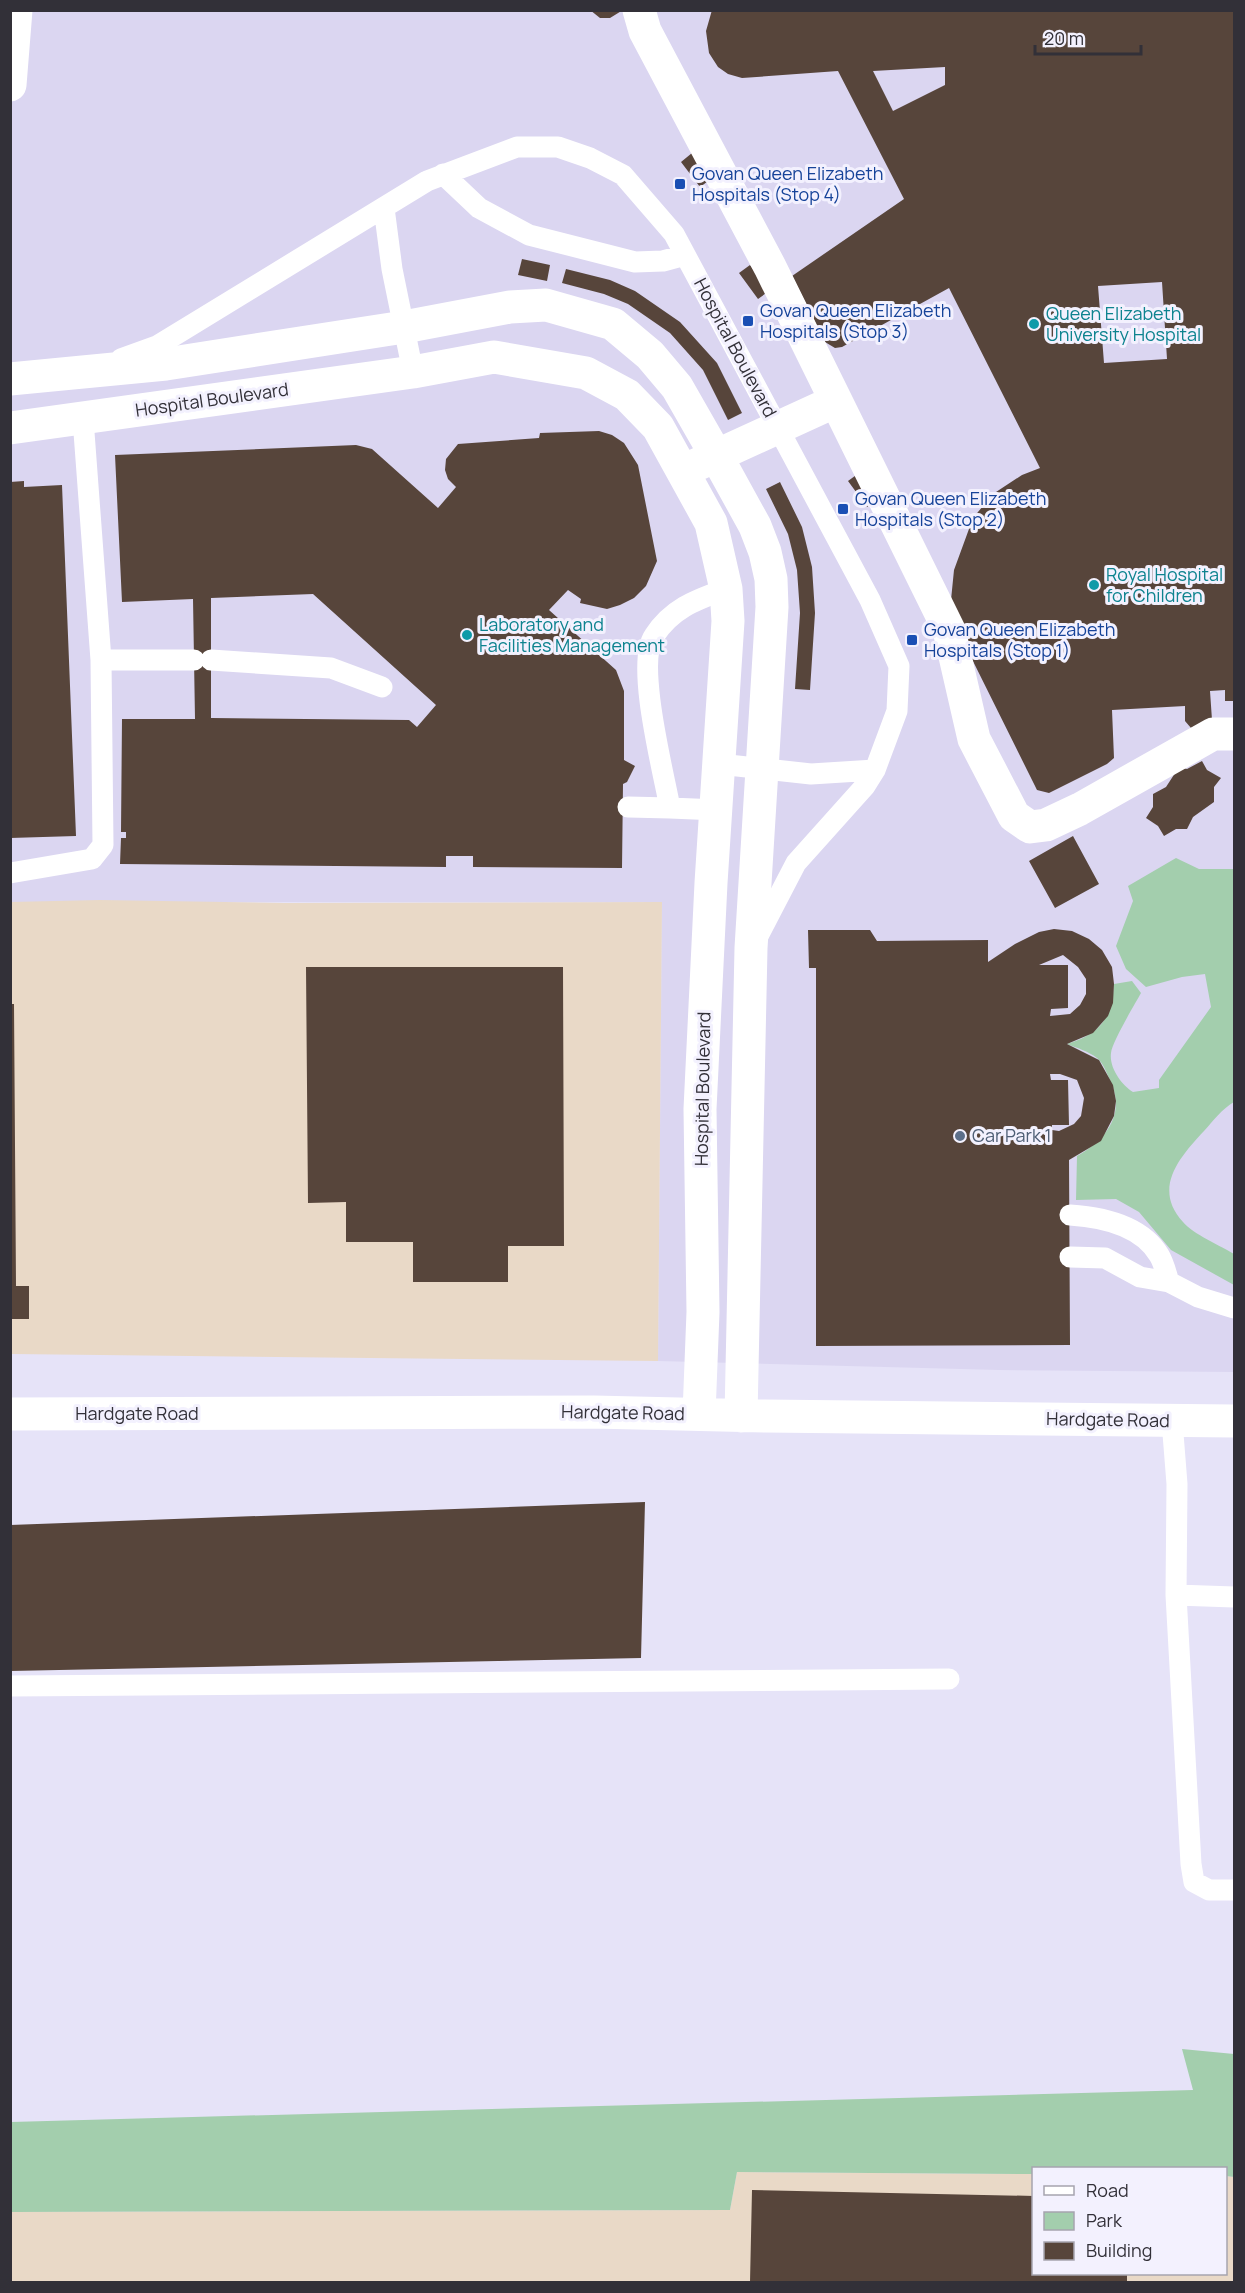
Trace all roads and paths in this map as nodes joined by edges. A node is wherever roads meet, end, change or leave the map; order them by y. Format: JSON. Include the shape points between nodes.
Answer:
{"nodes":[{"id":1,"x":16,"y":10,"type":"edge"},
{"id":2,"x":639,"y":10,"type":"edge"},
{"id":3,"x":10,"y":85,"type":"edge"},
{"id":4,"x":443,"y":174,"type":"junction"},
{"id":5,"x":384,"y":208,"type":"junction"},
{"id":6,"x":685,"y":255,"type":"junction"},
{"id":7,"x":404,"y":327,"type":"junction"},
{"id":8,"x":89,"y":370,"type":"junction"},
{"id":9,"x":412,"y":372,"type":"junction"},
{"id":10,"x":10,"y":379,"type":"edge"},
{"id":11,"x":836,"y":401,"type":"junction"},
{"id":12,"x":83,"y":419,"type":"junction"},
{"id":13,"x":10,"y":428,"type":"edge"},
{"id":14,"x":777,"y":429,"type":"junction"},
{"id":15,"x":717,"y":457,"type":"junction"},
{"id":16,"x":682,"y":471,"type":"junction"},
{"id":17,"x":726,"y":590,"type":"junction"},
{"id":18,"x":101,"y":660,"type":"junction"},
{"id":19,"x":382,"y":687,"type":"dead end"},
{"id":20,"x":1234,"y":734,"type":"edge"},
{"id":21,"x":719,"y":764,"type":"junction"},
{"id":22,"x":761,"y":769,"type":"junction"},
{"id":23,"x":875,"y":770,"type":"junction"},
{"id":24,"x":627,"y":807,"type":"dead end"},
{"id":25,"x":670,"y":808,"type":"junction"},
{"id":26,"x":718,"y":810,"type":"junction"},
{"id":27,"x":10,"y":873,"type":"edge"},
{"id":28,"x":751,"y":948,"type":"junction"},
{"id":29,"x":1070,"y":1215,"type":"dead end"},
{"id":30,"x":1070,"y":1257,"type":"dead end"},
{"id":31,"x":1169,"y":1282,"type":"junction"},
{"id":32,"x":1234,"y":1308,"type":"edge"},
{"id":33,"x":10,"y":1414,"type":"edge"},
{"id":34,"x":699,"y":1414,"type":"junction"},
{"id":35,"x":741,"y":1416,"type":"junction"},
{"id":36,"x":1172,"y":1421,"type":"junction"},
{"id":37,"x":1234,"y":1421,"type":"edge"},
{"id":38,"x":1176,"y":1595,"type":"junction"},
{"id":39,"x":1234,"y":1597,"type":"edge"},
{"id":40,"x":949,"y":1679,"type":"dead end"},
{"id":41,"x":10,"y":1686,"type":"edge"},
{"id":42,"x":1234,"y":1890,"type":"edge"}],
"edges":[{"from":1,"to":3,"type":"street"},
{"from":2,"to":11,"type":"street","via":[[645,31],[715,160]]},
{"from":4,"to":5,"type":"lane","name":"Hospital Boulevard"},
{"from":4,"to":6,"type":"lane","via":[[479,208],[529,235],[635,262]]},
{"from":4,"to":6,"type":"lane","name":"Hospital Boulevard","via":[[517,147],[558,147],[623,175],[674,234]]},
{"from":5,"to":7,"type":"lane"},
{"from":5,"to":8,"type":"lane","name":"Hospital Boulevard","via":[[157,346]]},
{"from":6,"to":14,"type":"lane","name":"Hospital Boulevard"},
{"from":7,"to":8,"type":"street","name":"Hospital Boulevard","via":[[166,364]]},
{"from":7,"to":9,"type":"lane"},
{"from":7,"to":15,"type":"street","name":"Hospital Boulevard","via":[[510,307],[546,305],[613,324],[650,355],[677,387]]},
{"from":8,"to":10,"type":"street","name":"Hospital Boulevard"},
{"from":9,"to":12,"type":"street","name":"Hospital Boulevard"},
{"from":9,"to":16,"type":"street","name":"Hospital Boulevard","via":[[494,357],[586,373],[627,395],[658,426]]},
{"from":11,"to":14,"type":"street"},
{"from":11,"to":20,"type":"street","via":[[949,630],[974,739],[1014,816],[1030,826],[1046,825],[1213,735]]},
{"from":12,"to":13,"type":"street","name":"Hospital Boulevard"},
{"from":12,"to":18,"type":"lane"},
{"from":14,"to":15,"type":"street"},
{"from":14,"to":23,"type":"lane","name":"Hospital Boulevard","via":[[870,600],[899,666],[897,711]]},
{"from":15,"to":16,"type":"street"},
{"from":15,"to":22,"type":"street","name":"Hospital Boulevard","via":[[755,526],[771,579]]},
{"from":16,"to":17,"type":"street","name":"Hospital Boulevard","via":[[711,523]]},
{"from":17,"to":21,"type":"street","name":"Hospital Boulevard","via":[[728,621]]},
{"from":17,"to":25,"type":"lane","via":[[686,604],[653,636],[647,653],[647,680]]},
{"from":18,"to":19,"type":"lane","via":[[202,660],[331,668]]},
{"from":18,"to":27,"type":"lane","via":[[102,844],[92,859]]},
{"from":21,"to":22,"type":"lane"},
{"from":21,"to":26,"type":"street","name":"Hospital Boulevard"},
{"from":22,"to":23,"type":"lane","via":[[811,774]]},
{"from":22,"to":28,"type":"street","name":"Hospital Boulevard"},
{"from":23,"to":28,"type":"lane","name":"Hospital Boulevard","via":[[796,864]]},
{"from":24,"to":25,"type":"lane"},
{"from":25,"to":26,"type":"lane"},
{"from":26,"to":34,"type":"street","name":"Hospital Boulevard","via":[[700,1109]]},
{"from":28,"to":35,"type":"street","name":"Hospital Boulevard"},
{"from":29,"to":31,"type":"lane","via":[[1096,1217],[1125,1226],[1158,1254]]},
{"from":30,"to":31,"type":"lane","via":[[1105,1258],[1140,1277]]},
{"from":31,"to":32,"type":"lane","via":[[1198,1297]]},
{"from":33,"to":34,"type":"street","name":"Hardgate Road"},
{"from":34,"to":35,"type":"street","name":"Hardgate Road"},
{"from":35,"to":36,"type":"street","name":"Hardgate Road"},
{"from":36,"to":37,"type":"street","name":"Hardgate Road"},
{"from":36,"to":38,"type":"lane","via":[[1177,1484]]},
{"from":38,"to":39,"type":"lane"},
{"from":38,"to":42,"type":"lane","via":[[1194,1882],[1209,1890]]},
{"from":40,"to":41,"type":"lane"}]}
